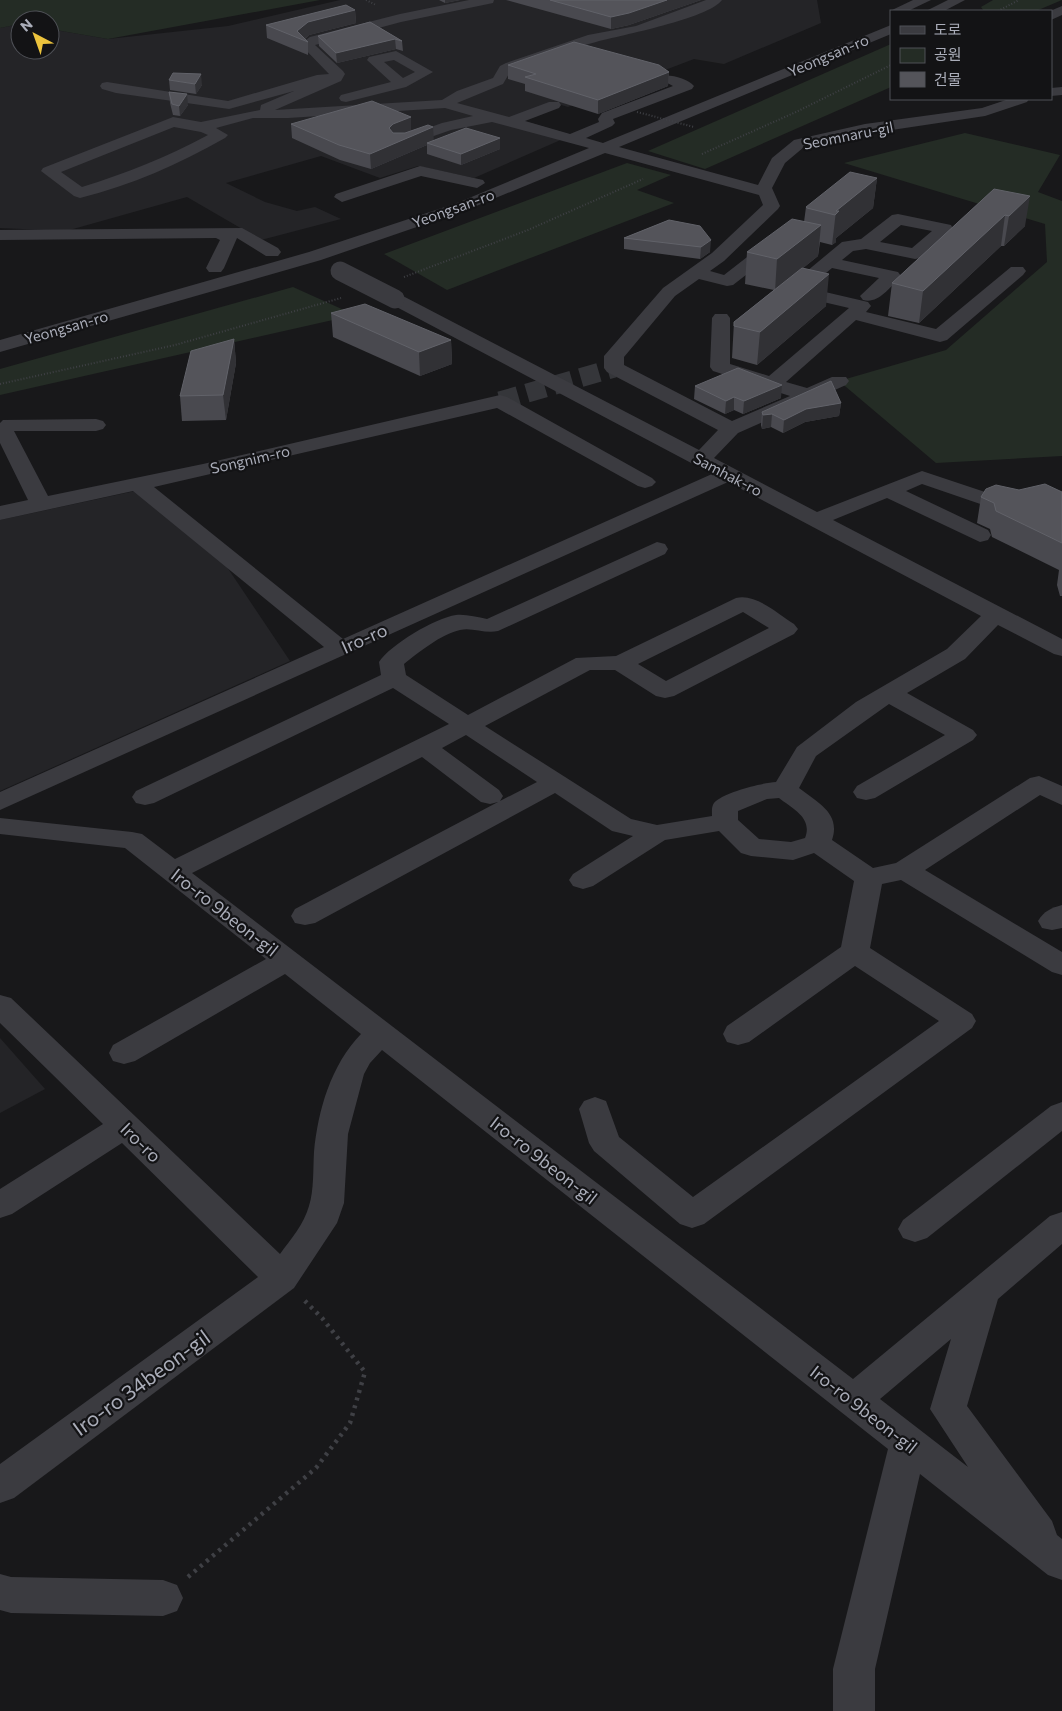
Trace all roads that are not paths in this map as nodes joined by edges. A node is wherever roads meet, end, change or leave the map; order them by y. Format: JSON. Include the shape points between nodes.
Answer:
{"nodes":[{"id":1,"x":488,"y":0,"type":"edge"},
{"id":2,"x":716,"y":0,"type":"edge"},
{"id":3,"x":924,"y":0,"type":"edge"},
{"id":4,"x":960,"y":4,"type":"edge"},
{"id":5,"x":899,"y":10,"type":"edge"},
{"id":6,"x":936,"y":10,"type":"edge"},
{"id":7,"x":890,"y":14,"type":"edge"},
{"id":8,"x":890,"y":29,"type":"edge"},
{"id":9,"x":836,"y":36,"type":"dead end"},
{"id":10,"x":336,"y":78,"type":"junction"},
{"id":11,"x":667,"y":80,"type":"edge"},
{"id":12,"x":401,"y":84,"type":"dead end"},
{"id":13,"x":107,"y":86,"type":"dead end"},
{"id":14,"x":698,"y":92,"type":"dead end"},
{"id":15,"x":1019,"y":100,"type":"edge"},
{"id":16,"x":445,"y":104,"type":"junction"},
{"id":17,"x":554,"y":105,"type":"edge"},
{"id":18,"x":253,"y":114,"type":"junction"},
{"id":19,"x":288,"y":114,"type":"junction"},
{"id":20,"x":491,"y":117,"type":"junction"},
{"id":21,"x":509,"y":122,"type":"junction"},
{"id":22,"x":201,"y":127,"type":"junction"},
{"id":23,"x":220,"y":134,"type":"junction"},
{"id":24,"x":574,"y":140,"type":"junction"},
{"id":25,"x":400,"y":143,"type":"edge"},
{"id":26,"x":606,"y":148,"type":"junction"},
{"id":27,"x":476,"y":183,"type":"junction"},
{"id":28,"x":766,"y":192,"type":"junction"},
{"id":29,"x":342,"y":197,"type":"dead end"},
{"id":30,"x":219,"y":233,"type":"junction"},
{"id":31,"x":0,"y":235,"type":"edge"},
{"id":32,"x":786,"y":239,"type":"edge"},
{"id":33,"x":866,"y":244,"type":"dead end"},
{"id":34,"x":294,"y":246,"type":"junction"},
{"id":35,"x":272,"y":252,"type":"junction"},
{"id":36,"x":828,"y":255,"type":"junction"},
{"id":37,"x":315,"y":256,"type":"junction"},
{"id":38,"x":216,"y":268,"type":"junction"},
{"id":39,"x":1017,"y":271,"type":"dead end"},
{"id":40,"x":696,"y":273,"type":"junction"},
{"id":41,"x":869,"y":296,"type":"dead end"},
{"id":42,"x":853,"y":314,"type":"junction"},
{"id":43,"x":721,"y":318,"type":"dead end"},
{"id":44,"x":7,"y":327,"type":"edge"},
{"id":45,"x":0,"y":346,"type":"edge"},
{"id":46,"x":839,"y":381,"type":"dead end"},
{"id":47,"x":772,"y":384,"type":"junction"},
{"id":48,"x":808,"y":395,"type":"junction"},
{"id":49,"x":96,"y":425,"type":"dead end"},
{"id":50,"x":731,"y":429,"type":"junction"},
{"id":51,"x":701,"y":460,"type":"junction"},
{"id":52,"x":729,"y":474,"type":"junction"},
{"id":53,"x":645,"y":482,"type":"dead end"},
{"id":54,"x":137,"y":484,"type":"junction"},
{"id":55,"x":889,"y":491,"type":"junction"},
{"id":56,"x":41,"y":504,"type":"junction"},
{"id":57,"x":1062,"y":504,"type":"edge"},
{"id":58,"x":0,"y":513,"type":"edge"},
{"id":59,"x":815,"y":520,"type":"junction"},
{"id":60,"x":980,"y":534,"type":"dead end"},
{"id":61,"x":657,"y":549,"type":"dead end"},
{"id":62,"x":996,"y":614,"type":"junction"},
{"id":63,"x":341,"y":649,"type":"junction"},
{"id":64,"x":1062,"y":649,"type":"edge"},
{"id":65,"x":620,"y":663,"type":"junction"},
{"id":66,"x":394,"y":678,"type":"junction"},
{"id":67,"x":888,"y":693,"type":"junction"},
{"id":68,"x":467,"y":724,"type":"junction"},
{"id":69,"x":423,"y":746,"type":"junction"},
{"id":70,"x":554,"y":783,"type":"junction"},
{"id":71,"x":785,"y":790,"type":"junction"},
{"id":72,"x":866,"y":792,"type":"dead end"},
{"id":73,"x":490,"y":796,"type":"dead end"},
{"id":74,"x":1062,"y":796,"type":"edge"},
{"id":75,"x":145,"y":797,"type":"dead end"},
{"id":76,"x":0,"y":802,"type":"edge"},
{"id":77,"x":726,"y":822,"type":"junction"},
{"id":78,"x":0,"y":826,"type":"edge"},
{"id":79,"x":656,"y":833,"type":"junction"},
{"id":80,"x":817,"y":843,"type":"junction"},
{"id":81,"x":905,"y":870,"type":"junction"},
{"id":82,"x":173,"y":871,"type":"junction"},
{"id":83,"x":868,"y":878,"type":"junction"},
{"id":84,"x":583,"y":880,"type":"dead end"},
{"id":85,"x":305,"y":916,"type":"dead end"},
{"id":86,"x":855,"y":952,"type":"junction"},
{"id":87,"x":287,"y":960,"type":"junction"},
{"id":88,"x":1062,"y":965,"type":"edge"},
{"id":89,"x":0,"y":1006,"type":"edge"},
{"id":90,"x":380,"y":1033,"type":"junction"},
{"id":91,"x":738,"y":1034,"type":"dead end"},
{"id":92,"x":124,"y":1053,"type":"dead end"},
{"id":93,"x":595,"y":1109,"type":"dead end"},
{"id":94,"x":1062,"y":1114,"type":"edge"},
{"id":95,"x":124,"y":1126,"type":"junction"},
{"id":96,"x":0,"y":1205,"type":"edge"},
{"id":97,"x":1060,"y":1228,"type":"edge"},
{"id":98,"x":915,"y":1229,"type":"dead end"},
{"id":99,"x":282,"y":1278,"type":"junction"},
{"id":100,"x":983,"y":1289,"type":"junction"},
{"id":101,"x":853,"y":1400,"type":"junction"},
{"id":102,"x":908,"y":1444,"type":"junction"},
{"id":103,"x":0,"y":1486,"type":"edge"},
{"id":104,"x":1059,"y":1559,"type":"edge"},
{"id":105,"x":0,"y":1592,"type":"edge"},
{"id":106,"x":163,"y":1598,"type":"road end"},
{"id":107,"x":854,"y":1711,"type":"edge"}],
"edges":[{"from":1,"to":10,"type":"street","via":[[400,18],[307,44],[338,74]]},
{"from":2,"to":16,"type":"street","via":[[639,29],[592,38],[511,66],[504,69],[498,81]]},
{"from":3,"to":5,"type":"street"},
{"from":4,"to":6,"type":"street"},
{"from":7,"to":9,"type":"street","name":"Yeongsan-ro"},
{"from":8,"to":26,"type":"street","name":"Yeongsan-ro"},
{"from":10,"to":13,"type":"street","via":[[322,78],[229,105],[148,95]]},
{"from":10,"to":18,"type":"street"},
{"from":11,"to":24,"type":"street","via":[[687,86],[607,116],[604,125]]},
{"from":12,"to":19,"type":"street"},
{"from":14,"to":24,"type":"street","name":"Yeongsan-ro"},
{"from":15,"to":28,"type":"street","name":"Seomnaru-gil","via":[[985,112],[865,129],[799,143],[778,161],[764,188]]},
{"from":16,"to":19,"type":"street"},
{"from":16,"to":20,"type":"street"},
{"from":17,"to":21,"type":"street"},
{"from":18,"to":19,"type":"street"},
{"from":18,"to":22,"type":"street"},
{"from":19,"to":23,"type":"street"},
{"from":20,"to":21,"type":"street"},
{"from":20,"to":25,"type":"street","via":[[447,126]]},
{"from":21,"to":24,"type":"street"},
{"from":22,"to":23,"type":"street"},
{"from":22,"to":23,"type":"street","via":[[172,122],[49,171],[80,192],[141,174]]},
{"from":24,"to":26,"type":"street"},
{"from":24,"to":27,"type":"street","name":"Yeongsan-ro"},
{"from":26,"to":28,"type":"street"},
{"from":26,"to":37,"type":"street","name":"Yeongsan-ro","via":[[463,206]]},
{"from":27,"to":29,"type":"street","via":[[420,171]]},
{"from":27,"to":34,"type":"street","name":"Yeongsan-ro","via":[[406,210]]},
{"from":28,"to":40,"type":"street","name":"Seomnaru-gil","via":[[772,206],[718,257]]},
{"from":30,"to":31,"type":"street"},
{"from":30,"to":35,"type":"street","via":[[242,233]]},
{"from":30,"to":38,"type":"street","via":[[229,238]]},
{"from":32,"to":40,"type":"street","via":[[727,281]]},
{"from":33,"to":36,"type":"street","via":[[848,246]]},
{"from":34,"to":35,"type":"street","name":"Yeongsan-ro"},
{"from":34,"to":37,"type":"street"},
{"from":35,"to":38,"type":"street","name":"Yeongsan-ro"},
{"from":36,"to":41,"type":"street","via":[[892,276]]},
{"from":36,"to":42,"type":"street","via":[[795,290],[862,306]]},
{"from":37,"to":45,"type":"street","name":"Yeongsan-ro"},
{"from":37,"to":51,"type":"street","name":"Samhak-ro","bridge":true,"via":[[340,271],[395,289]]},
{"from":38,"to":44,"type":"street","name":"Yeongsan-ro"},
{"from":39,"to":42,"type":"street","via":[[940,336]]},
{"from":40,"to":50,"type":"street","name":"Seomnaru-gil","via":[[670,292],[614,356],[614,368]]},
{"from":42,"to":47,"type":"street"},
{"from":43,"to":47,"type":"street","via":[[720,367]]},
{"from":46,"to":48,"type":"street"},
{"from":47,"to":48,"type":"street"},
{"from":48,"to":50,"type":"street"},
{"from":49,"to":56,"type":"street","via":[[10,424],[4,431]]},
{"from":50,"to":51,"type":"street"},
{"from":51,"to":52,"type":"street","name":"Samhak-ro"},
{"from":52,"to":59,"type":"street","name":"Samhak-ro"},
{"from":52,"to":63,"type":"street","name":"Iro-ro"},
{"from":53,"to":54,"type":"street","name":"Songnim-ro","via":[[500,400]]},
{"from":54,"to":56,"type":"street","name":"Songnim-ro"},
{"from":54,"to":63,"type":"street"},
{"from":55,"to":57,"type":"street","via":[[922,477],[992,502],[1052,500]]},
{"from":55,"to":59,"type":"street"},
{"from":55,"to":60,"type":"street"},
{"from":56,"to":58,"type":"street","name":"Songnim-ro"},
{"from":59,"to":62,"type":"street","name":"Samhak-ro"},
{"from":61,"to":66,"type":"street","via":[[490,626],[457,622],[420,640],[391,662]]},
{"from":62,"to":64,"type":"street","name":"Samhak-ro"},
{"from":62,"to":67,"type":"street","via":[[956,654]]},
{"from":63,"to":76,"type":"street","name":"Iro-ro"},
{"from":65,"to":65,"type":"street","via":[[744,603],[786,629],[665,691]]},
{"from":65,"to":68,"type":"street","via":[[585,663]]},
{"from":66,"to":68,"type":"street"},
{"from":66,"to":75,"type":"street"},
{"from":67,"to":71,"type":"street","via":[[864,707],[806,752]]},
{"from":67,"to":72,"type":"street","via":[[964,735]]},
{"from":68,"to":69,"type":"street"},
{"from":68,"to":70,"type":"street"},
{"from":69,"to":73,"type":"street"},
{"from":69,"to":82,"type":"street"},
{"from":70,"to":79,"type":"street","via":[[622,825]]},
{"from":70,"to":85,"type":"street"},
{"from":71,"to":77,"type":"street","via":[[763,791],[725,808]]},
{"from":71,"to":80,"type":"street","via":[[819,817],[822,829]]},
{"from":74,"to":81,"type":"street","via":[[1039,784]]},
{"from":77,"to":79,"type":"street"},
{"from":77,"to":80,"type":"street","via":[[751,847],[793,851]]},
{"from":78,"to":82,"type":"street","name":"Iro-ro 9beon-gil","via":[[132,840]]},
{"from":79,"to":84,"type":"street"},
{"from":80,"to":83,"type":"street"},
{"from":81,"to":83,"type":"street"},
{"from":81,"to":88,"type":"street"},
{"from":82,"to":87,"type":"street","name":"Iro-ro 9beon-gil"},
{"from":83,"to":86,"type":"street"},
{"from":86,"to":91,"type":"street"},
{"from":86,"to":93,"type":"street","via":[[961,1021],[692,1215],[605,1143]]},
{"from":87,"to":90,"type":"street","name":"Iro-ro 9beon-gil"},
{"from":87,"to":92,"type":"street"},
{"from":89,"to":95,"type":"street","name":"Iro-ro"},
{"from":90,"to":99,"type":"street","name":"Iro-ro 34beon-gil","via":[[358,1056],[348,1074],[332,1134],[327,1203],[320,1223]]},
{"from":90,"to":101,"type":"street","name":"Iro-ro 9beon-gil"},
{"from":94,"to":98,"type":"street"},
{"from":95,"to":96,"type":"street"},
{"from":95,"to":99,"type":"street","name":"Iro-ro"},
{"from":97,"to":100,"type":"street"},
{"from":99,"to":103,"type":"street","name":"Iro-ro 34beon-gil"},
{"from":100,"to":101,"type":"street"},
{"from":100,"to":104,"type":"street","via":[[948,1409]]},
{"from":101,"to":102,"type":"street","name":"Iro-ro 9beon-gil"},
{"from":102,"to":104,"type":"street","name":"Iro-ro 9beon-gil"},
{"from":102,"to":107,"type":"street","via":[[854,1669]]},
{"from":105,"to":106,"type":"street","via":[[11,1595]]}]}
